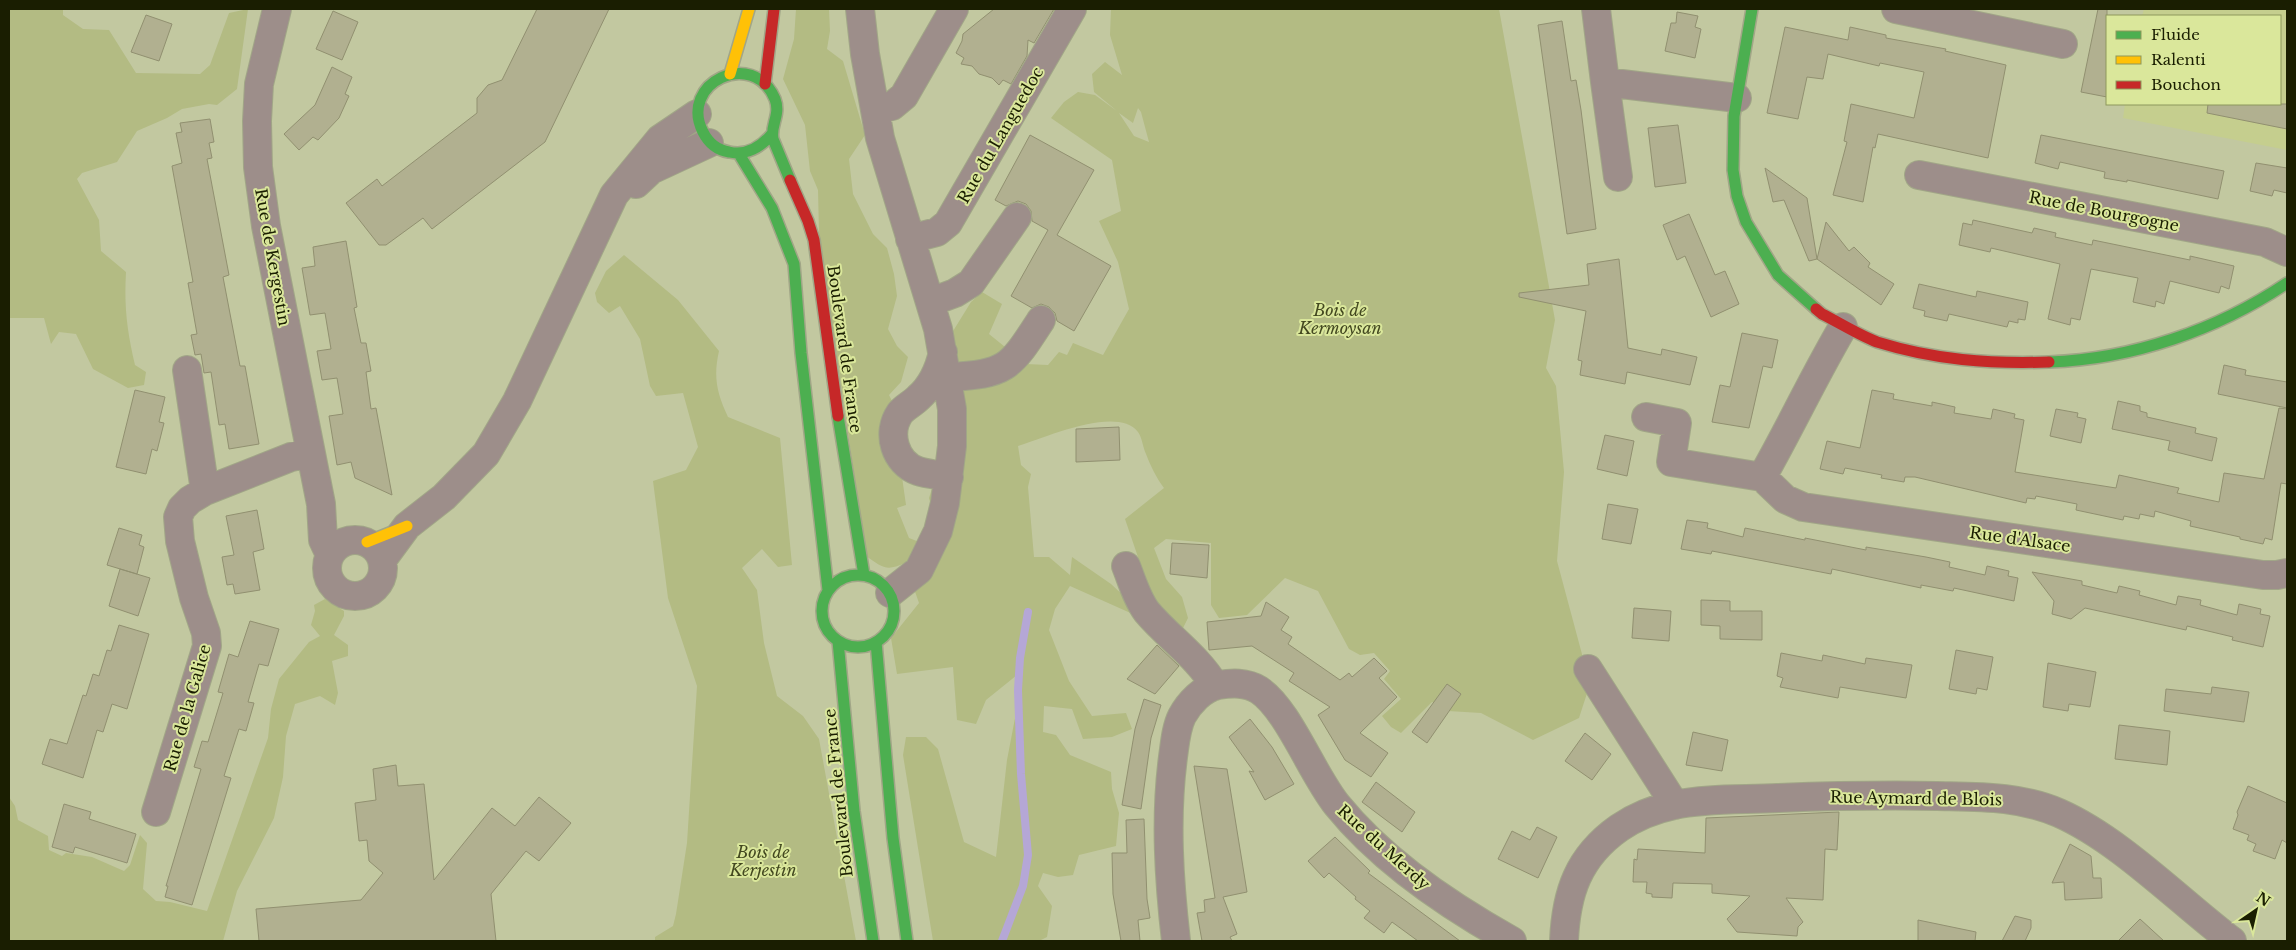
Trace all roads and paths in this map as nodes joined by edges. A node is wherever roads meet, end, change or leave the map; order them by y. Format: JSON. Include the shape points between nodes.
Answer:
{"nodes":[{"id":1,"x":277,"y":9,"type":"edge"},
{"id":2,"x":749,"y":9,"type":"edge"},
{"id":3,"x":774,"y":9,"type":"edge"},
{"id":4,"x":860,"y":9,"type":"edge"},
{"id":5,"x":954,"y":9,"type":"edge"},
{"id":6,"x":1072,"y":9,"type":"edge"},
{"id":7,"x":1596,"y":9,"type":"edge"},
{"id":8,"x":1752,"y":9,"type":"edge"},
{"id":9,"x":1896,"y":9,"type":"edge"},
{"id":10,"x":2063,"y":44,"type":"dead end"},
{"id":11,"x":730,"y":74,"type":"junction"},
{"id":12,"x":1606,"y":82,"type":"junction"},
{"id":13,"x":764,"y":84,"type":"junction"},
{"id":14,"x":1737,"y":98,"type":"junction"},
{"id":15,"x":875,"y":110,"type":"junction"},
{"id":16,"x":697,"y":114,"type":"junction"},
{"id":17,"x":772,"y":134,"type":"junction"},
{"id":18,"x":709,"y":143,"type":"junction"},
{"id":19,"x":739,"y":154,"type":"junction"},
{"id":20,"x":1919,"y":175,"type":"dead end"},
{"id":21,"x":1618,"y":177,"type":"dead end"},
{"id":22,"x":1017,"y":217,"type":"dead end"},
{"id":23,"x":602,"y":219,"type":"junction"},
{"id":24,"x":910,"y":239,"type":"junction"},
{"id":25,"x":2287,"y":252,"type":"edge"},
{"id":26,"x":2287,"y":283,"type":"edge"},
{"id":27,"x":931,"y":302,"type":"junction"},
{"id":28,"x":1041,"y":320,"type":"dead end"},
{"id":29,"x":1843,"y":327,"type":"junction"},
{"id":30,"x":943,"y":349,"type":"junction"},
{"id":31,"x":187,"y":370,"type":"dead end"},
{"id":32,"x":950,"y":388,"type":"junction"},
{"id":33,"x":917,"y":399,"type":"junction"},
{"id":34,"x":1646,"y":417,"type":"dead end"},
{"id":35,"x":310,"y":453,"type":"junction"},
{"id":36,"x":948,"y":477,"type":"junction"},
{"id":37,"x":1762,"y":477,"type":"junction"},
{"id":38,"x":205,"y":490,"type":"junction"},
{"id":39,"x":320,"y":504,"type":"junction"},
{"id":40,"x":368,"y":547,"type":"junction"},
{"id":41,"x":330,"y":555,"type":"junction"},
{"id":42,"x":1126,"y":566,"type":"dead end"},
{"id":43,"x":2287,"y":573,"type":"edge"},
{"id":44,"x":864,"y":575,"type":"junction"},
{"id":45,"x":828,"y":590,"type":"junction"},
{"id":46,"x":890,"y":593,"type":"junction"},
{"id":47,"x":838,"y":641,"type":"junction"},
{"id":48,"x":876,"y":642,"type":"junction"},
{"id":49,"x":1588,"y":669,"type":"dead end"},
{"id":50,"x":1215,"y":686,"type":"junction"},
{"id":51,"x":1675,"y":805,"type":"junction"},
{"id":52,"x":156,"y":812,"type":"dead end"},
{"id":53,"x":873,"y":941,"type":"edge"},
{"id":54,"x":907,"y":941,"type":"edge"},
{"id":55,"x":1176,"y":941,"type":"edge"},
{"id":56,"x":1512,"y":941,"type":"edge"},
{"id":57,"x":1564,"y":941,"type":"edge"},
{"id":58,"x":2232,"y":941,"type":"edge"}],
"edges":[{"from":1,"to":35,"type":"street","name":"Rue de Kergestin","via":[[259,84],[258,167],[266,226]]},
{"from":2,"to":11,"type":"main road"},
{"from":3,"to":13,"type":"main road"},
{"from":4,"to":15,"type":"street"},
{"from":5,"to":15,"type":"street","via":[[904,96],[892,106]]},
{"from":6,"to":24,"type":"street","name":"Rue du Languedoc","via":[[948,223],[937,232]]},
{"from":7,"to":12,"type":"street"},
{"from":8,"to":14,"type":"main road"},
{"from":9,"to":10,"type":"street"},
{"from":11,"to":13,"type":"main road","via":[[748,74]]},
{"from":11,"to":16,"type":"main road","via":[[710,84],[702,94]]},
{"from":12,"to":14,"type":"street"},
{"from":12,"to":21,"type":"street"},
{"from":13,"to":17,"type":"main road","via":[[772,92],[777,110]]},
{"from":14,"to":29,"type":"main road","via":[[1732,160],[1745,221],[1782,280],[1807,304]]},
{"from":15,"to":24,"type":"street","via":[[888,169]]},
{"from":16,"to":18,"type":"main road","via":[[702,133]]},
{"from":16,"to":23,"type":"street","via":[[660,139],[614,195]]},
{"from":17,"to":19,"type":"main road","via":[[755,150]]},
{"from":17,"to":44,"type":"main road","name":"Boulevard de France","via":[[812,229],[840,436]]},
{"from":18,"to":19,"type":"main road","via":[[725,152]]},
{"from":18,"to":23,"type":"street","via":[[651,170]]},
{"from":19,"to":45,"type":"main road","name":"Boulevard de France","via":[[772,208],[794,264]]},
{"from":20,"to":25,"type":"street","name":"Rue de Bourgogne","via":[[2265,242]]},
{"from":22,"to":27,"type":"street","via":[[971,283]]},
{"from":23,"to":40,"type":"street","via":[[517,401],[486,454],[462,481],[407,526]]},
{"from":24,"to":27,"type":"street"},
{"from":26,"to":29,"type":"main road","via":[[2235,314],[2179,337],[2125,352],[2067,360],[2015,364],[1950,359],[1890,346]]},
{"from":27,"to":30,"type":"street"},
{"from":28,"to":32,"type":"street","via":[[1020,353],[1002,369]]},
{"from":29,"to":37,"type":"street"},
{"from":30,"to":32,"type":"street"},
{"from":30,"to":33,"type":"street","via":[[931,385]]},
{"from":31,"to":38,"type":"street"},
{"from":32,"to":33,"type":"street"},
{"from":32,"to":36,"type":"street","via":[[953,428]]},
{"from":33,"to":36,"type":"street","via":[[899,415],[892,435],[894,446],[900,457],[917,471]]},
{"from":34,"to":37,"type":"street","via":[[1677,423],[1671,462]]},
{"from":35,"to":38,"type":"street","name":"Rue de la Galice","via":[[291,457]]},
{"from":35,"to":39,"type":"street","name":"Rue de Kergestin"},
{"from":36,"to":46,"type":"street","via":[[945,503],[932,546],[919,570]]},
{"from":37,"to":43,"type":"street","name":"Rue d'Alsace","via":[[1784,499],[1803,507],[2263,575]]},
{"from":38,"to":52,"type":"street","name":"Rue de la Galice","via":[[182,508],[178,528],[207,646]]},
{"from":39,"to":40,"type":"street"},
{"from":39,"to":41,"type":"street","name":"Rue de Kergestin","via":[[323,540]]},
{"from":40,"to":41,"type":"street","via":[[338,545]]},
{"from":40,"to":41,"type":"street","name":"Rue de Kergestin","via":[[384,569],[376,587],[368,593],[352,596],[337,589],[327,567]]},
{"from":42,"to":50,"type":"street","via":[[1147,612],[1201,665]]},
{"from":44,"to":45,"type":"main road","via":[[844,577]]},
{"from":44,"to":46,"type":"main road","via":[[882,583]]},
{"from":45,"to":47,"type":"main road","name":"Boulevard de France","via":[[823,602],[823,618],[828,631]]},
{"from":46,"to":48,"type":"main road","via":[[894,613],[892,625]]},
{"from":47,"to":48,"type":"main road","via":[[857,647]]},
{"from":47,"to":53,"type":"main road","name":"Boulevard de France","via":[[854,811]]},
{"from":48,"to":54,"type":"main road","via":[[893,838]]},
{"from":49,"to":51,"type":"street"},
{"from":50,"to":55,"type":"street","name":"Rue du Merdy","via":[[1204,691],[1188,707],[1176,739],[1169,807],[1169,864]]},
{"from":50,"to":56,"type":"street","name":"Rue du Merdy","via":[[1240,683],[1268,698],[1283,716],[1319,780],[1348,818],[1423,885]]},
{"from":51,"to":57,"type":"street","name":"Rue Aymard de Blois","via":[[1637,817],[1592,852],[1576,878],[1569,898]]},
{"from":51,"to":58,"type":"street","name":"Rue Aymard de Blois","via":[[1852,796],[2018,800],[2058,813],[2103,838]]}]}
